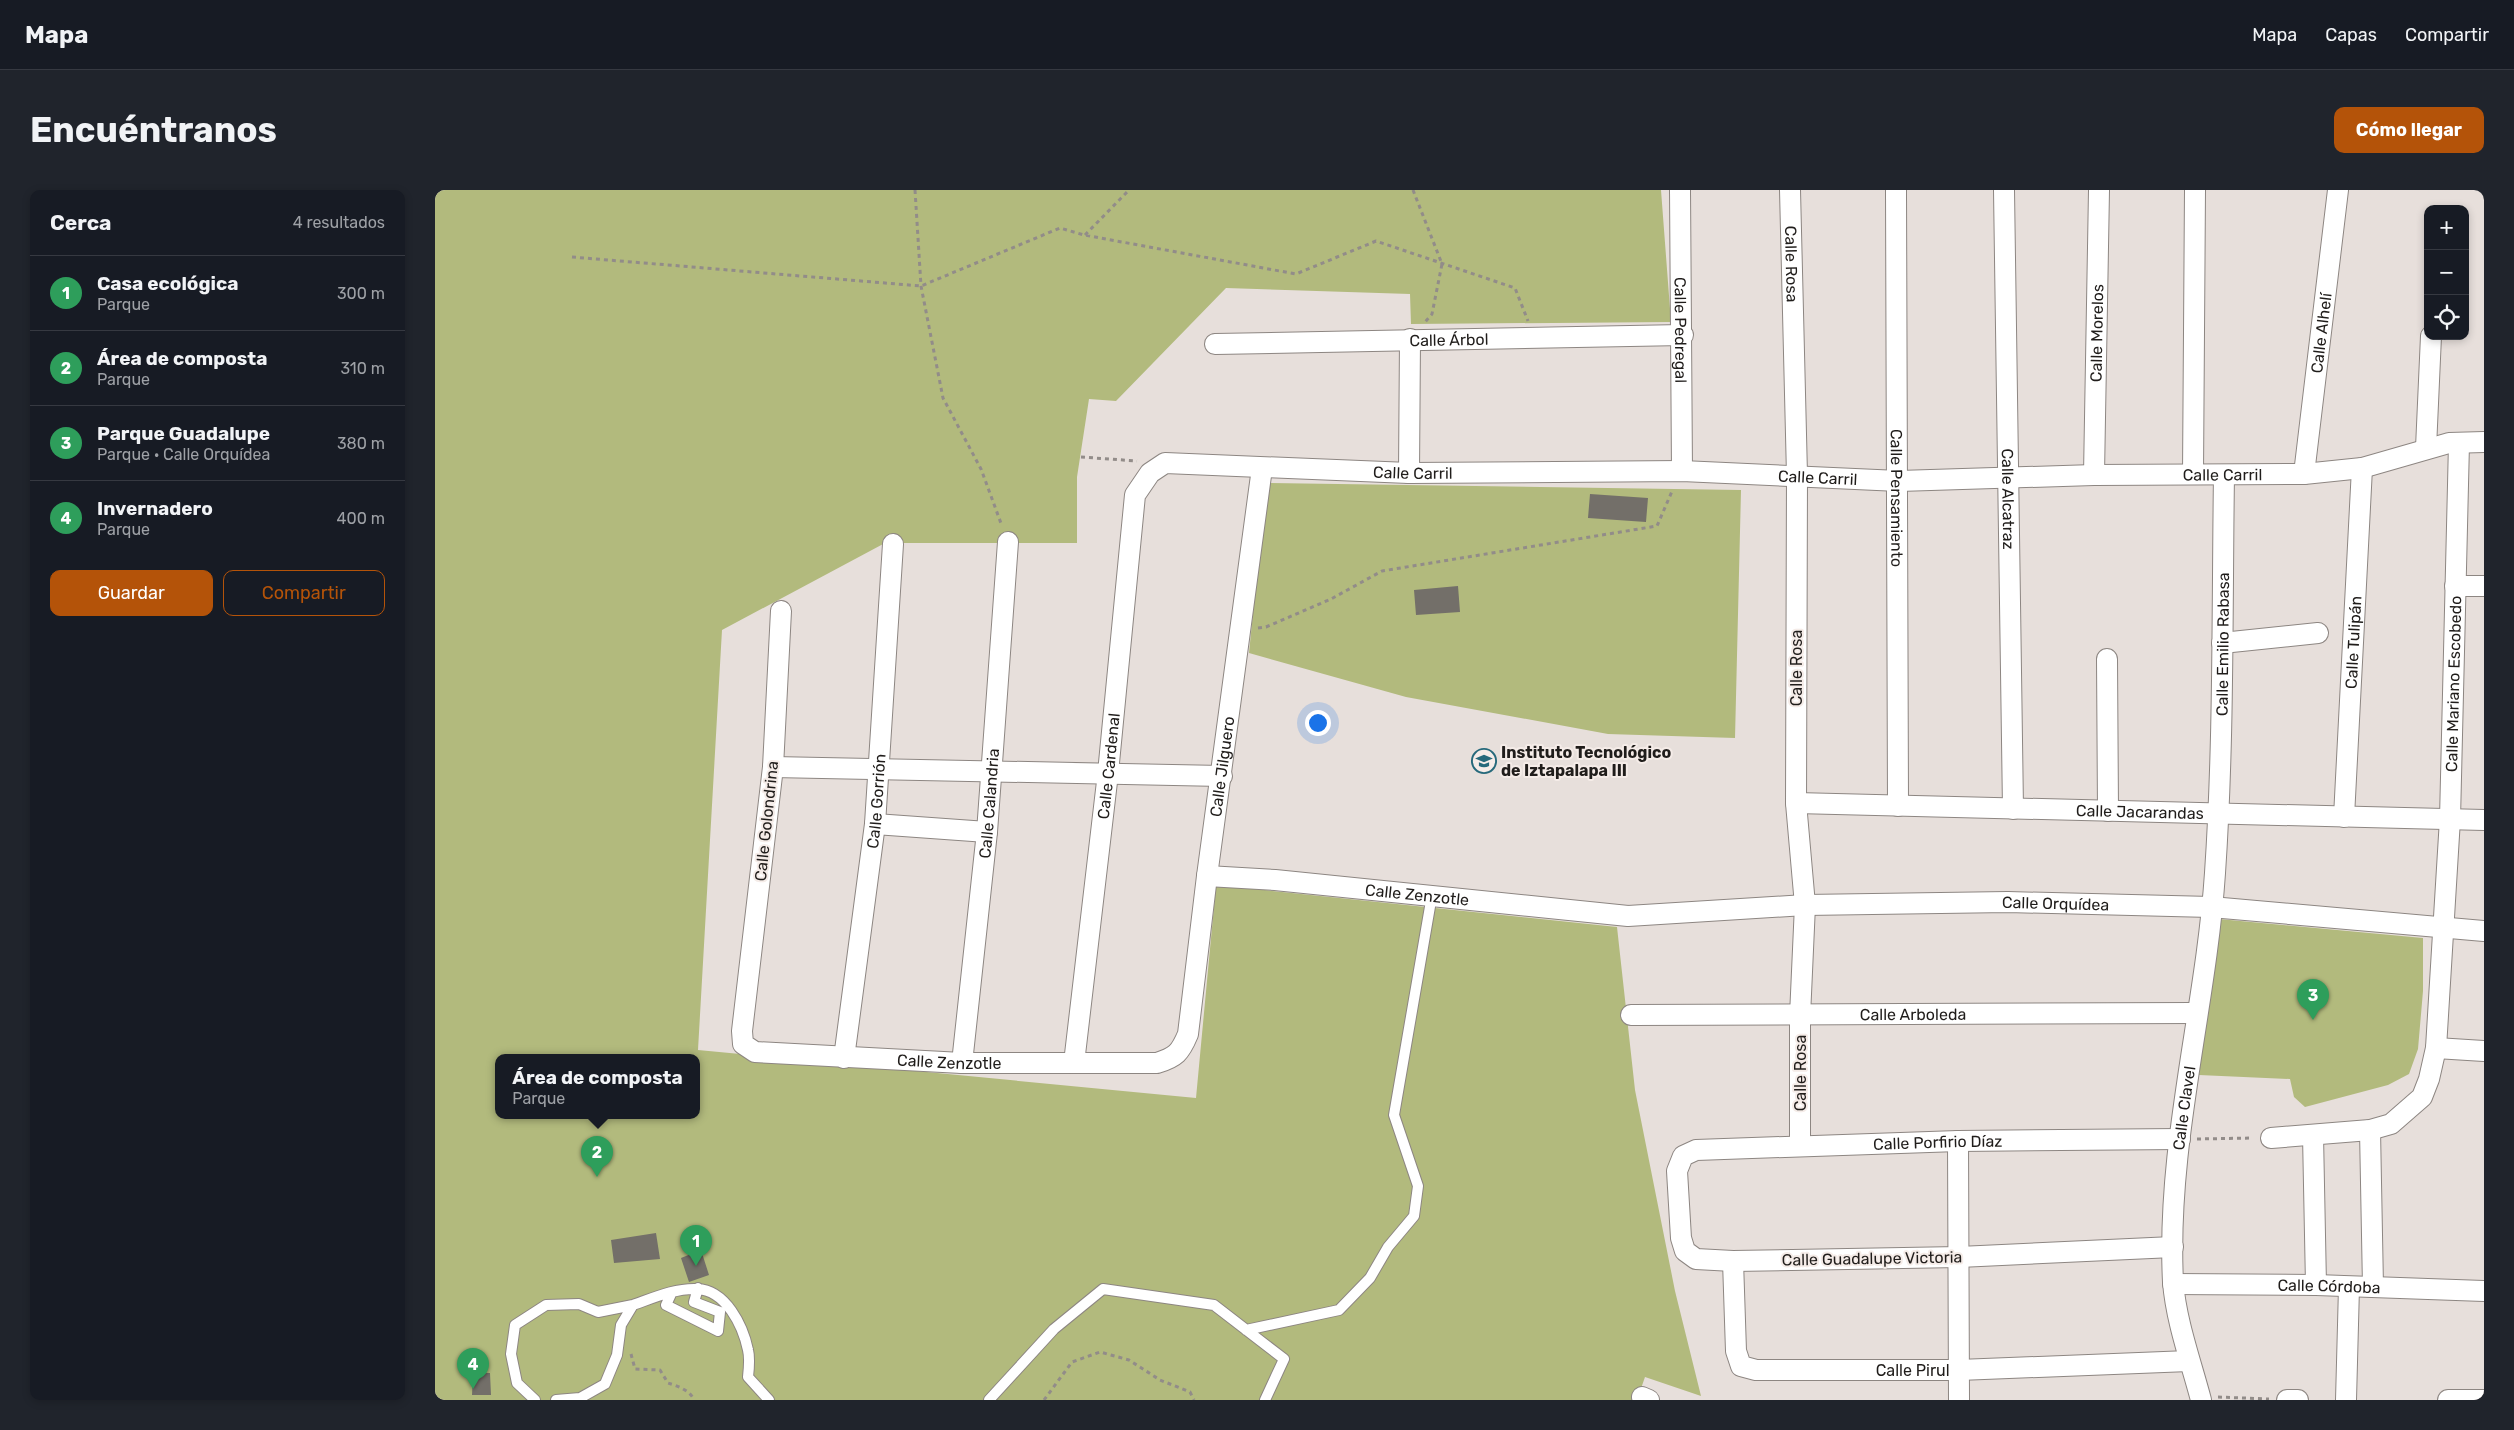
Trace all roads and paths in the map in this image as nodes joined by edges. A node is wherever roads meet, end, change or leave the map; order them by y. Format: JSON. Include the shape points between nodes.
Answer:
{"nodes":[{"id":1,"x":915,"y":190,"type":"edge"},
{"id":2,"x":1129,"y":190,"type":"edge"},
{"id":3,"x":1413,"y":190,"type":"edge"},
{"id":4,"x":1681,"y":190,"type":"edge"},
{"id":5,"x":1790,"y":190,"type":"edge"},
{"id":6,"x":1896,"y":190,"type":"edge"},
{"id":7,"x":2004,"y":190,"type":"edge"},
{"id":8,"x":2099,"y":190,"type":"edge"},
{"id":9,"x":2195,"y":190,"type":"edge"},
{"id":10,"x":2338,"y":190,"type":"edge"},
{"id":11,"x":1084,"y":235,"type":"junction"},
{"id":12,"x":572,"y":257,"type":"dead end"},
{"id":13,"x":1442,"y":264,"type":"junction"},
{"id":14,"x":921,"y":286,"type":"junction"},
{"id":15,"x":1683,"y":335,"type":"junction"},
{"id":16,"x":1534,"y":338,"type":"junction"},
{"id":17,"x":1410,"y":340,"type":"junction"},
{"id":18,"x":2431,"y":340,"type":"edge"},
{"id":19,"x":1215,"y":344,"type":"dead end"},
{"id":20,"x":2484,"y":442,"type":"edge"},
{"id":21,"x":2459,"y":443,"type":"junction"},
{"id":22,"x":2426,"y":448,"type":"junction"},
{"id":23,"x":1081,"y":457,"type":"dead end"},
{"id":24,"x":1158,"y":468,"type":"junction"},
{"id":25,"x":1261,"y":468,"type":"junction"},
{"id":26,"x":2362,"y":468,"type":"junction"},
{"id":27,"x":1681,"y":471,"type":"junction"},
{"id":28,"x":1409,"y":473,"type":"junction"},
{"id":29,"x":2193,"y":474,"type":"junction"},
{"id":30,"x":2303,"y":474,"type":"junction"},
{"id":31,"x":1797,"y":475,"type":"junction"},
{"id":32,"x":2094,"y":475,"type":"junction"},
{"id":33,"x":2223,"y":475,"type":"junction"},
{"id":34,"x":2008,"y":478,"type":"junction"},
{"id":35,"x":1899,"y":481,"type":"junction"},
{"id":36,"x":1009,"y":542,"type":"joint"},
{"id":37,"x":893,"y":544,"type":"dead end"},
{"id":38,"x":2455,"y":586,"type":"junction"},
{"id":39,"x":2484,"y":586,"type":"edge"},
{"id":40,"x":781,"y":611,"type":"dead end"},
{"id":41,"x":1239,"y":628,"type":"junction"},
{"id":42,"x":2318,"y":634,"type":"dead end"},
{"id":43,"x":2222,"y":643,"type":"junction"},
{"id":44,"x":2107,"y":659,"type":"dead end"},
{"id":45,"x":773,"y":767,"type":"junction"},
{"id":46,"x":880,"y":767,"type":"junction"},
{"id":47,"x":992,"y":772,"type":"junction"},
{"id":48,"x":1108,"y":774,"type":"junction"},
{"id":49,"x":1221,"y":776,"type":"junction"},
{"id":50,"x":1796,"y":804,"type":"junction"},
{"id":51,"x":1898,"y":806,"type":"junction"},
{"id":52,"x":2013,"y":809,"type":"junction"},
{"id":53,"x":2108,"y":811,"type":"junction"},
{"id":54,"x":2217,"y":814,"type":"junction"},
{"id":55,"x":2344,"y":817,"type":"junction"},
{"id":56,"x":2450,"y":819,"type":"junction"},
{"id":57,"x":2484,"y":820,"type":"edge"},
{"id":58,"x":875,"y":824,"type":"junction"},
{"id":59,"x":987,"y":832,"type":"junction"},
{"id":60,"x":1207,"y":876,"type":"junction"},
{"id":61,"x":1432,"y":895,"type":"junction"},
{"id":62,"x":1805,"y":905,"type":"junction"},
{"id":63,"x":2211,"y":907,"type":"junction"},
{"id":64,"x":1628,"y":916,"type":"joint"},
{"id":65,"x":2444,"y":927,"type":"junction"},
{"id":66,"x":2484,"y":931,"type":"edge"},
{"id":67,"x":2197,"y":1013,"type":"junction"},
{"id":68,"x":1631,"y":1015,"type":"dead end"},
{"id":69,"x":1800,"y":1016,"type":"junction"},
{"id":70,"x":742,"y":1031,"type":"joint"},
{"id":71,"x":2436,"y":1048,"type":"junction"},
{"id":72,"x":2484,"y":1051,"type":"edge"},
{"id":73,"x":844,"y":1058,"type":"junction"},
{"id":74,"x":1171,"y":1058,"type":"joint"},
{"id":75,"x":962,"y":1062,"type":"junction"},
{"id":76,"x":1074,"y":1063,"type":"junction"},
{"id":77,"x":2370,"y":1130,"type":"junction"},
{"id":78,"x":2313,"y":1135,"type":"junction"},
{"id":79,"x":2271,"y":1138,"type":"joint"},
{"id":80,"x":2180,"y":1139,"type":"junction"},
{"id":81,"x":1958,"y":1141,"type":"junction"},
{"id":82,"x":1800,"y":1146,"type":"junction"},
{"id":83,"x":1696,"y":1150,"type":"joint"},
{"id":84,"x":2173,"y":1246,"type":"junction"},
{"id":85,"x":1959,"y":1257,"type":"junction"},
{"id":86,"x":1733,"y":1261,"type":"junction"},
{"id":87,"x":2173,"y":1284,"type":"junction"},
{"id":88,"x":2316,"y":1285,"type":"junction"},
{"id":89,"x":2349,"y":1286,"type":"junction"},
{"id":90,"x":698,"y":1288,"type":"junction"},
{"id":91,"x":2373,"y":1288,"type":"junction"},
{"id":92,"x":2484,"y":1291,"type":"edge"},
{"id":93,"x":672,"y":1292,"type":"junction"},
{"id":94,"x":633,"y":1305,"type":"junction"},
{"id":95,"x":1246,"y":1330,"type":"junction"},
{"id":96,"x":619,"y":1340,"type":"junction"},
{"id":97,"x":2189,"y":1361,"type":"junction"},
{"id":98,"x":1959,"y":1370,"type":"junction"},
{"id":99,"x":2200,"y":1398,"type":"edge"},
{"id":100,"x":535,"y":1400,"type":"edge"},
{"id":101,"x":556,"y":1400,"type":"edge"},
{"id":102,"x":694,"y":1400,"type":"edge"},
{"id":103,"x":769,"y":1400,"type":"edge"},
{"id":104,"x":989,"y":1400,"type":"edge"},
{"id":105,"x":1044,"y":1400,"type":"edge"},
{"id":106,"x":1194,"y":1400,"type":"edge"},
{"id":107,"x":1265,"y":1400,"type":"edge"},
{"id":108,"x":1959,"y":1400,"type":"edge"},
{"id":109,"x":2287,"y":1400,"type":"edge"},
{"id":110,"x":2298,"y":1400,"type":"edge"},
{"id":111,"x":2346,"y":1400,"type":"edge"},
{"id":112,"x":2448,"y":1400,"type":"edge"},
{"id":113,"x":2484,"y":1400,"type":"edge"}],
"edges":[{"from":1,"to":14,"type":"path"},
{"from":2,"to":11,"type":"path"},
{"from":3,"to":13,"type":"path"},
{"from":4,"to":15,"type":"street","name":"Calle Pedregal"},
{"from":5,"to":31,"type":"street","name":"Calle Rosa"},
{"from":6,"to":35,"type":"street","name":"Calle Pensamiento"},
{"from":7,"to":34,"type":"street","name":"Calle Alcatraz"},
{"from":8,"to":32,"type":"street","name":"Calle Morelos"},
{"from":9,"to":29,"type":"street"},
{"from":10,"to":30,"type":"street","name":"Calle Alhelí"},
{"from":11,"to":13,"type":"path","via":[[1296,274],[1376,241]]},
{"from":11,"to":14,"type":"path","via":[[1061,228]]},
{"from":12,"to":14,"type":"path"},
{"from":13,"to":16,"type":"path","via":[[1515,288]]},
{"from":13,"to":17,"type":"path","via":[[1432,314]]},
{"from":14,"to":36,"type":"path","via":[[943,398],[981,469]]},
{"from":15,"to":16,"type":"street","name":"Calle Árbol"},
{"from":15,"to":27,"type":"street","name":"Calle Pedregal"},
{"from":16,"to":17,"type":"street","name":"Calle Árbol"},
{"from":17,"to":19,"type":"street","name":"Calle Árbol"},
{"from":17,"to":28,"type":"street"},
{"from":18,"to":22,"type":"street"},
{"from":20,"to":21,"type":"street","name":"Calle Carril"},
{"from":21,"to":22,"type":"street","name":"Calle Carril"},
{"from":21,"to":38,"type":"street","name":"Calle Mariano Escobedo"},
{"from":22,"to":26,"type":"street","name":"Calle Carril"},
{"from":23,"to":24,"type":"path"},
{"from":24,"to":25,"type":"street","name":"Calle Carril"},
{"from":24,"to":48,"type":"street","name":"Calle Cardenal","via":[[1135,495]]},
{"from":25,"to":28,"type":"street","name":"Calle Carril"},
{"from":25,"to":41,"type":"street","name":"Calle Jilguero"},
{"from":26,"to":30,"type":"street","name":"Calle Carril"},
{"from":26,"to":55,"type":"street","name":"Calle Tulipán"},
{"from":27,"to":28,"type":"street","name":"Calle Carril"},
{"from":27,"to":31,"type":"street","name":"Calle Carril"},
{"from":27,"to":41,"type":"path","via":[[1657,526],[1382,571],[1331,599],[1267,627]]},
{"from":29,"to":32,"type":"street","name":"Calle Carril"},
{"from":29,"to":33,"type":"street","name":"Calle Carril"},
{"from":30,"to":33,"type":"street","name":"Calle Carril"},
{"from":31,"to":35,"type":"street","name":"Calle Carril"},
{"from":31,"to":50,"type":"street","name":"Calle Rosa"},
{"from":32,"to":34,"type":"street","name":"Calle Carril"},
{"from":33,"to":43,"type":"street","name":"Calle Emilio Rabasa"},
{"from":34,"to":35,"type":"street","name":"Calle Carril"},
{"from":34,"to":52,"type":"street","name":"Calle Alcatraz"},
{"from":35,"to":51,"type":"street","name":"Calle Pensamiento"},
{"from":36,"to":47,"type":"street","name":"Calle Calandria"},
{"from":37,"to":46,"type":"street","name":"Calle Gorrión"},
{"from":38,"to":39,"type":"street"},
{"from":38,"to":56,"type":"street","name":"Calle Mariano Escobedo"},
{"from":40,"to":45,"type":"street","name":"Calle Golondrina"},
{"from":41,"to":49,"type":"street","name":"Calle Jilguero"},
{"from":42,"to":43,"type":"street"},
{"from":43,"to":54,"type":"street","name":"Calle Emilio Rabasa"},
{"from":44,"to":53,"type":"street"},
{"from":45,"to":46,"type":"street"},
{"from":45,"to":70,"type":"street","name":"Calle Golondrina"},
{"from":46,"to":47,"type":"street"},
{"from":46,"to":58,"type":"street","name":"Calle Gorrión"},
{"from":47,"to":48,"type":"street"},
{"from":47,"to":59,"type":"street","name":"Calle Calandria"},
{"from":48,"to":49,"type":"street"},
{"from":48,"to":76,"type":"street","name":"Calle Cardenal"},
{"from":49,"to":60,"type":"street","name":"Calle Jilguero"},
{"from":50,"to":51,"type":"street","name":"Calle Jacarandas"},
{"from":50,"to":62,"type":"street","name":"Calle Rosa"},
{"from":51,"to":52,"type":"street","name":"Calle Jacarandas"},
{"from":52,"to":53,"type":"street","name":"Calle Jacarandas"},
{"from":53,"to":54,"type":"street","name":"Calle Jacarandas"},
{"from":54,"to":55,"type":"street","name":"Calle Jacarandas"},
{"from":54,"to":63,"type":"street","name":"Calle Clavel"},
{"from":55,"to":56,"type":"street","name":"Calle Jacarandas"},
{"from":56,"to":57,"type":"street","name":"Calle Jacarandas"},
{"from":56,"to":65,"type":"street","name":"Calle Mariano Escobedo"},
{"from":58,"to":59,"type":"street"},
{"from":58,"to":73,"type":"street","name":"Calle Gorrión"},
{"from":59,"to":75,"type":"street","name":"Calle Calandria"},
{"from":60,"to":61,"type":"street","name":"Calle Zenzotle"},
{"from":60,"to":74,"type":"street","name":"Calle Jilguero","via":[[1188,1034],[1182,1050]]},
{"from":61,"to":64,"type":"street","name":"Calle Zenzotle"},
{"from":61,"to":95,"type":"lane","via":[[1394,1115],[1418,1186],[1414,1216],[1388,1247],[1370,1278],[1339,1310]]},
{"from":62,"to":63,"type":"street","name":"Calle Orquídea","via":[[2008,902]]},
{"from":62,"to":64,"type":"street","name":"Calle Orquídea"},
{"from":62,"to":69,"type":"street","name":"Calle Rosa"},
{"from":63,"to":65,"type":"street","name":"Calle Orquídea"},
{"from":63,"to":67,"type":"street","name":"Calle Clavel"},
{"from":65,"to":66,"type":"street","name":"Calle Orquídea"},
{"from":65,"to":71,"type":"street","name":"Calle Mariano Escobedo"},
{"from":67,"to":69,"type":"street","name":"Calle Arboleda"},
{"from":67,"to":80,"type":"street","name":"Calle Clavel"},
{"from":68,"to":69,"type":"street","name":"Calle Arboleda"},
{"from":69,"to":82,"type":"street","name":"Calle Rosa"},
{"from":70,"to":73,"type":"street","name":"Calle Zenzotle","via":[[743,1044],[755,1052]]},
{"from":71,"to":72,"type":"street"},
{"from":71,"to":77,"type":"street","name":"Calle Mariano Escobedo","via":[[2422,1096],[2391,1124]]},
{"from":73,"to":75,"type":"street","name":"Calle Zenzotle"},
{"from":74,"to":76,"type":"street","name":"Calle Zenzotle","via":[[1157,1063]]},
{"from":75,"to":76,"type":"street","name":"Calle Zenzotle"},
{"from":77,"to":78,"type":"street","name":"Calle Mariano Escobedo"},
{"from":77,"to":91,"type":"street"},
{"from":78,"to":79,"type":"street","name":"Calle Mariano Escobedo"},
{"from":78,"to":88,"type":"street"},
{"from":79,"to":80,"type":"path"},
{"from":80,"to":81,"type":"street","name":"Calle Porfirio Díaz"},
{"from":80,"to":84,"type":"street","name":"Calle Clavel","via":[[2174,1189]]},
{"from":81,"to":82,"type":"street","name":"Calle Porfirio Díaz"},
{"from":81,"to":85,"type":"street"},
{"from":82,"to":83,"type":"street","name":"Calle Porfirio Díaz"},
{"from":83,"to":86,"type":"street","name":"Calle Guadalupe Victoria","via":[[1683,1156],[1677,1171],[1681,1238],[1685,1251],[1696,1259]]},
{"from":84,"to":85,"type":"street","name":"Calle Guadalupe Victoria"},
{"from":84,"to":87,"type":"street","name":"Calle Clavel"},
{"from":85,"to":86,"type":"street","name":"Calle Guadalupe Victoria"},
{"from":85,"to":98,"type":"street"},
{"from":86,"to":98,"type":"street","name":"Calle Pirul","via":[[1736,1351],[1741,1366],[1756,1370]]},
{"from":87,"to":88,"type":"street","name":"Calle Córdoba"},
{"from":87,"to":97,"type":"street","name":"Calle Clavel"},
{"from":88,"to":89,"type":"street","name":"Calle Córdoba"},
{"from":89,"to":91,"type":"street","name":"Calle Córdoba"},
{"from":89,"to":111,"type":"street"},
{"from":90,"to":93,"type":"lane"},
{"from":90,"to":93,"type":"lane","via":[[694,1302],[720,1312],[717,1331],[666,1306]]},
{"from":90,"to":103,"type":"lane","via":[[717,1294],[743,1329],[749,1352],[749,1377]]},
{"from":91,"to":92,"type":"street","name":"Calle Córdoba"},
{"from":93,"to":94,"type":"lane"},
{"from":94,"to":96,"type":"lane","via":[[621,1325]]},
{"from":94,"to":100,"type":"lane","via":[[598,1312],[579,1304],[546,1305],[515,1325],[511,1354],[517,1383]]},
{"from":95,"to":104,"type":"lane","via":[[1214,1305],[1103,1288],[1054,1329]]},
{"from":95,"to":107,"type":"lane","via":[[1284,1358]]},
{"from":96,"to":101,"type":"lane","via":[[617,1355],[605,1384],[579,1398]]},
{"from":96,"to":102,"type":"path","via":[[633,1357],[635,1370],[660,1370],[668,1383],[681,1388]]},
{"from":97,"to":98,"type":"street","name":"Calle Pirul"},
{"from":97,"to":99,"type":"street","name":"Calle Clavel"},
{"from":98,"to":108,"type":"street"},
{"from":99,"to":109,"type":"path"},
{"from":105,"to":106,"type":"path","via":[[1072,1362],[1100,1352],[1129,1360],[1160,1380],[1190,1392]]},
{"from":109,"to":110,"type":"street"},
{"from":112,"to":113,"type":"street"}]}
